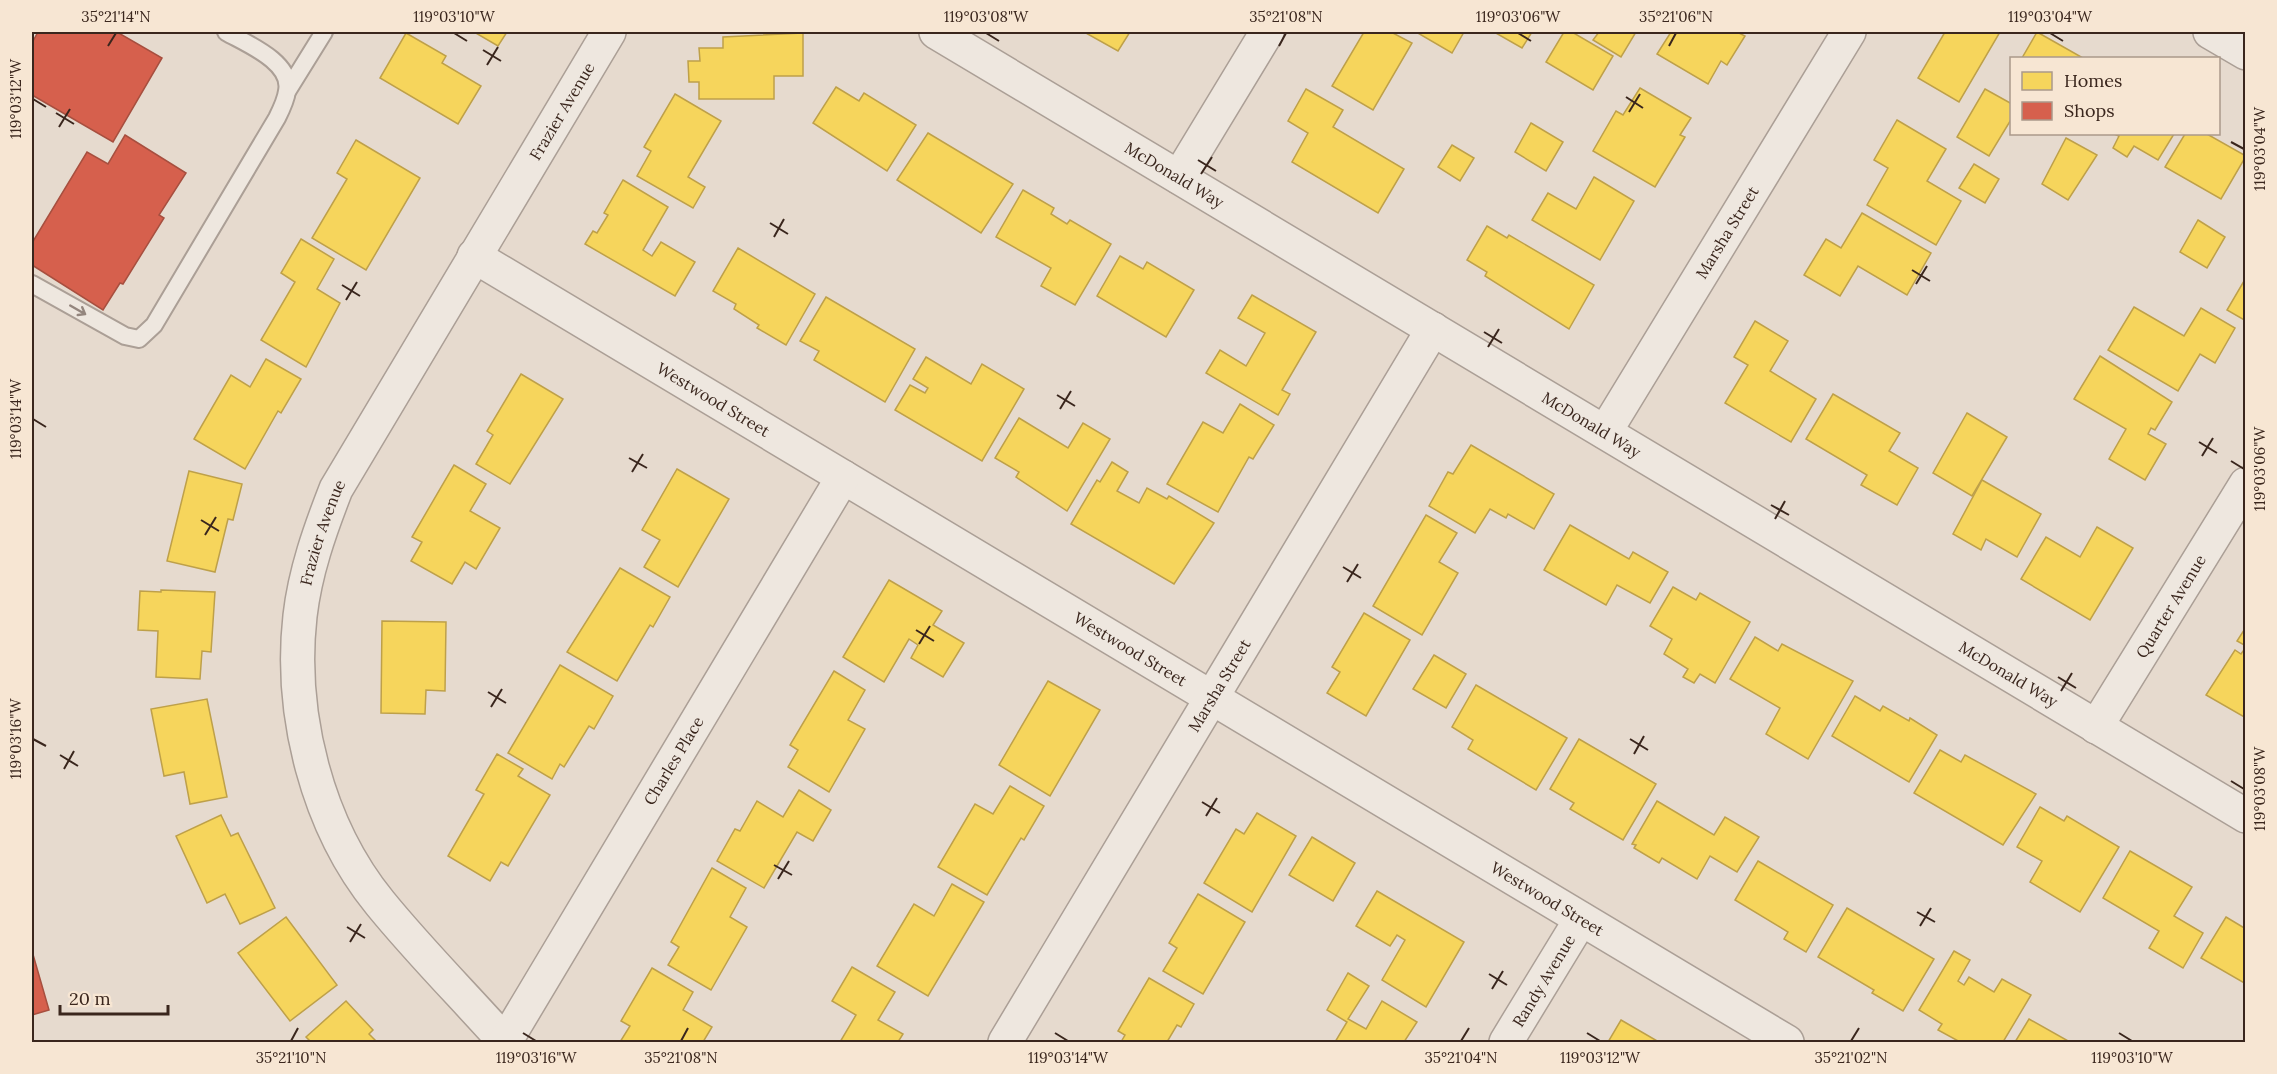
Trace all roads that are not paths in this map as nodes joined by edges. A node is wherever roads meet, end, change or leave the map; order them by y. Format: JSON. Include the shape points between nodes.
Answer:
{"nodes":[{"id":1,"x":226,"y":32,"type":"edge"},
{"id":2,"x":324,"y":32,"type":"edge"},
{"id":3,"x":609,"y":32,"type":"edge"},
{"id":4,"x":936,"y":32,"type":"edge"},
{"id":5,"x":1268,"y":32,"type":"edge"},
{"id":6,"x":1849,"y":32,"type":"edge"},
{"id":7,"x":2210,"y":32,"type":"edge"},
{"id":8,"x":2246,"y":53,"type":"edge"},
{"id":9,"x":288,"y":90,"type":"junction"},
{"id":10,"x":1179,"y":177,"type":"junction"},
{"id":11,"x":474,"y":256,"type":"junction"},
{"id":12,"x":32,"y":284,"type":"edge"},
{"id":13,"x":1433,"y":329,"type":"junction"},
{"id":14,"x":1605,"y":432,"type":"junction"},
{"id":15,"x":843,"y":477,"type":"junction"},
{"id":16,"x":2246,"y":484,"type":"edge"},
{"id":17,"x":1212,"y":698,"type":"junction"},
{"id":18,"x":2096,"y":727,"type":"junction"},
{"id":19,"x":2246,"y":816,"type":"edge"},
{"id":20,"x":1581,"y":919,"type":"junction"},
{"id":21,"x":505,"y":1042,"type":"edge"},
{"id":22,"x":1005,"y":1042,"type":"edge"},
{"id":23,"x":1506,"y":1042,"type":"edge"},
{"id":24,"x":1787,"y":1042,"type":"edge"}],
"edges":[{"from":1,"to":9,"type":"lane","via":[[275,62],[286,78]]},
{"from":2,"to":9,"type":"lane"},
{"from":3,"to":11,"type":"street","name":"Frazier Avenue"},
{"from":4,"to":10,"type":"street","name":"McDonald Way"},
{"from":5,"to":10,"type":"street"},
{"from":6,"to":14,"type":"street","name":"Marsha Street"},
{"from":7,"to":8,"type":"street"},
{"from":12,"to":9,"type":"lane","one_way":true,"via":[[125,336],[139,339],[154,325],[277,118]]},
{"from":10,"to":13,"type":"street","name":"McDonald Way"},
{"from":11,"to":15,"type":"street","name":"Westwood Street"},
{"from":11,"to":21,"type":"street","name":"Frazier Avenue","via":[[336,489],[314,548],[300,615],[297,671],[304,733],[320,793],[345,849],[379,902]]},
{"from":13,"to":14,"type":"street","name":"McDonald Way"},
{"from":13,"to":17,"type":"street","name":"Marsha Street"},
{"from":14,"to":18,"type":"street","name":"McDonald Way"},
{"from":15,"to":17,"type":"street","name":"Westwood Street"},
{"from":15,"to":21,"type":"street","name":"Charles Place"},
{"from":16,"to":18,"type":"street","name":"Quarter Avenue"},
{"from":17,"to":20,"type":"street","name":"Westwood Street"},
{"from":17,"to":22,"type":"street","name":"Marsha Street"},
{"from":18,"to":19,"type":"street","name":"McDonald Way"},
{"from":20,"to":23,"type":"street","name":"Randy Avenue"},
{"from":20,"to":24,"type":"street","name":"Westwood Street"}]}
